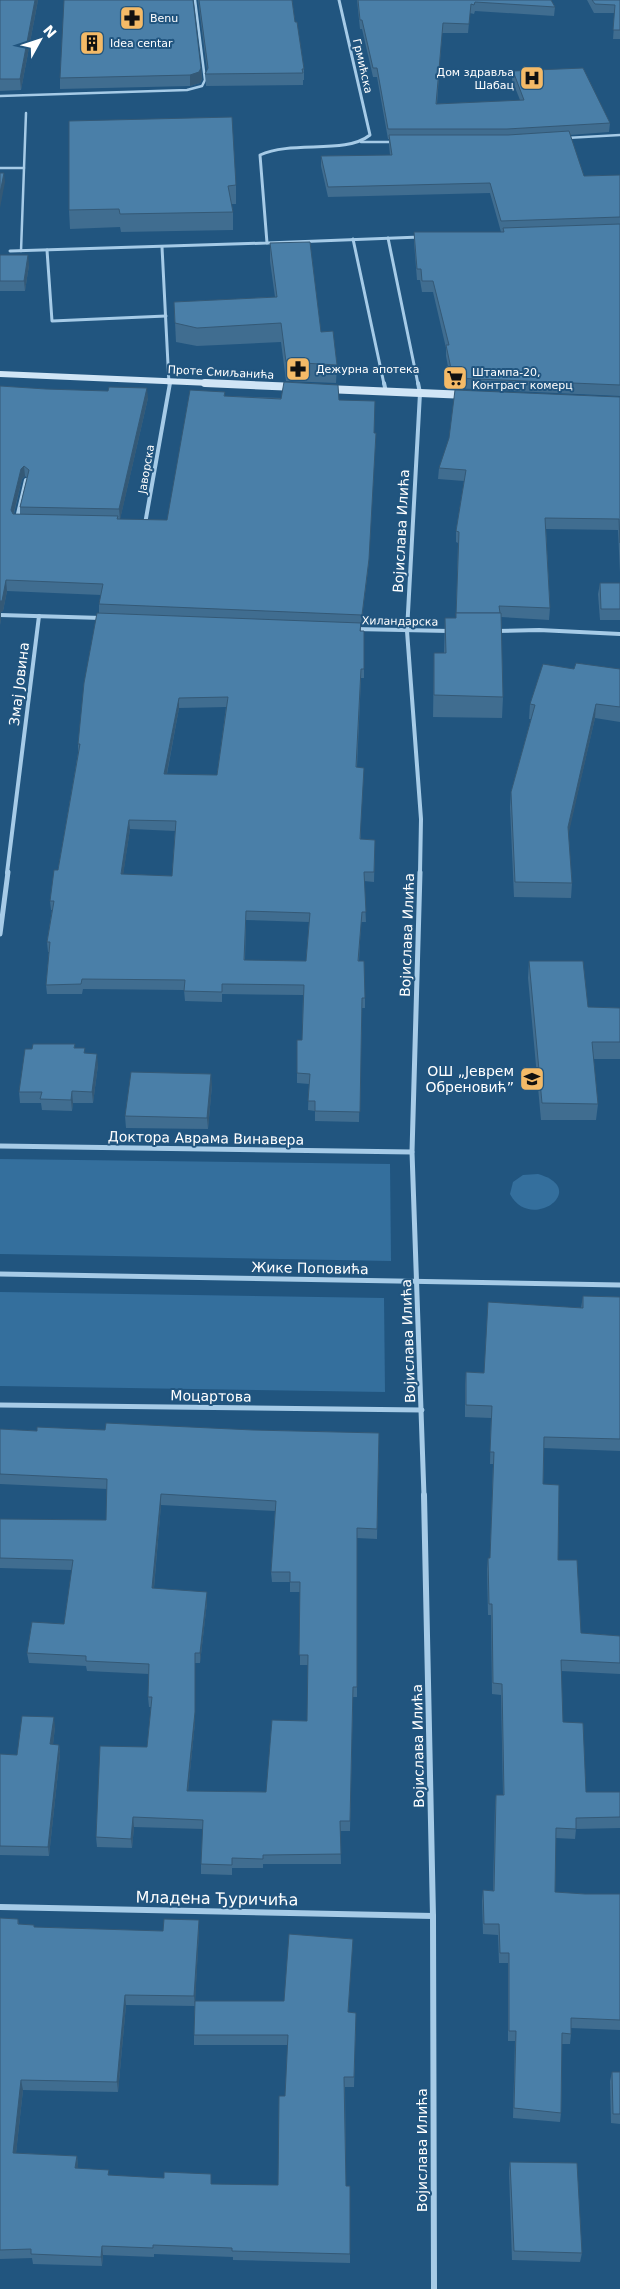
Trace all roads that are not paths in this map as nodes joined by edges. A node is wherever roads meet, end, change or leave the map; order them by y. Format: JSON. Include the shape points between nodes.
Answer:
{"nodes":[{"id":1,"x":195,"y":0,"type":"edge"},
{"id":2,"x":339,"y":0,"type":"edge"},
{"id":3,"x":0,"y":96,"type":"edge"},
{"id":4,"x":26,"y":113,"type":"dead end"},
{"id":5,"x":620,"y":135,"type":"edge"},
{"id":6,"x":563,"y":138,"type":"edge"},
{"id":7,"x":362,"y":142,"type":"junction"},
{"id":8,"x":400,"y":142,"type":"edge"},
{"id":9,"x":0,"y":168,"type":"edge"},
{"id":10,"x":24,"y":168,"type":"junction"},
{"id":11,"x":422,"y":237,"type":"edge"},
{"id":12,"x":388,"y":238,"type":"junction"},
{"id":13,"x":352,"y":239,"type":"junction"},
{"id":14,"x":267,"y":242,"type":"junction"},
{"id":15,"x":162,"y":247,"type":"junction"},
{"id":16,"x":22,"y":250,"type":"junction"},
{"id":17,"x":47,"y":250,"type":"junction"},
{"id":18,"x":10,"y":251,"type":"dead end"},
{"id":19,"x":166,"y":316,"type":"junction"},
{"id":20,"x":0,"y":374,"type":"edge"},
{"id":21,"x":170,"y":381,"type":"junction"},
{"id":22,"x":309,"y":388,"type":"edge"},
{"id":23,"x":319,"y":388,"type":"edge"},
{"id":24,"x":386,"y":392,"type":"junction"},
{"id":25,"x":420,"y":393,"type":"junction"},
{"id":26,"x":472,"y":396,"type":"edge"},
{"id":27,"x":26,"y":480,"type":"edge"},
{"id":28,"x":26,"y":521,"type":"edge"},
{"id":29,"x":135,"y":524,"type":"edge"},
{"id":30,"x":0,"y":615,"type":"edge"},
{"id":31,"x":39,"y":616,"type":"junction"},
{"id":32,"x":109,"y":619,"type":"edge"},
{"id":33,"x":348,"y":629,"type":"edge"},
{"id":34,"x":407,"y":631,"type":"junction"},
{"id":35,"x":454,"y":631,"type":"edge"},
{"id":36,"x":492,"y":631,"type":"edge"},
{"id":37,"x":620,"y":634,"type":"edge"},
{"id":38,"x":0,"y":934,"type":"edge"},
{"id":39,"x":0,"y":1146,"type":"edge"},
{"id":40,"x":412,"y":1152,"type":"junction"},
{"id":41,"x":0,"y":1274,"type":"edge"},
{"id":42,"x":418,"y":1280,"type":"junction"},
{"id":43,"x":620,"y":1285,"type":"edge"},
{"id":44,"x":0,"y":1405,"type":"edge"},
{"id":45,"x":422,"y":1410,"type":"junction"},
{"id":46,"x":0,"y":1908,"type":"edge"},
{"id":47,"x":433,"y":1916,"type":"junction"},
{"id":48,"x":434,"y":2289,"type":"edge"}],
"edges":[{"from":1,"to":3,"type":"lane","via":[[205,80],[202,86],[187,90]]},
{"from":2,"to":7,"type":"street","name":"Грмићска","via":[[370,135]]},
{"from":4,"to":10,"type":"lane"},
{"from":5,"to":6,"type":"lane"},
{"from":7,"to":8,"type":"lane"},
{"from":7,"to":14,"type":"street","via":[[278,147],[260,155]]},
{"from":9,"to":10,"type":"lane"},
{"from":10,"to":16,"type":"lane"},
{"from":11,"to":12,"type":"street"},
{"from":12,"to":13,"type":"street"},
{"from":12,"to":25,"type":"street","name":"Војислава Илића"},
{"from":13,"to":14,"type":"street"},
{"from":13,"to":24,"type":"street"},
{"from":14,"to":15,"type":"street"},
{"from":15,"to":17,"type":"street"},
{"from":15,"to":19,"type":"street","name":"Јаворска"},
{"from":16,"to":17,"type":"street"},
{"from":16,"to":18,"type":"street"},
{"from":17,"to":19,"type":"street","via":[[52,321]]},
{"from":19,"to":21,"type":"street","name":"Јаворска"},
{"from":20,"to":21,"type":"street","name":"Проте Смиљанића"},
{"from":21,"to":22,"type":"street","name":"Проте Смиљанића"},
{"from":21,"to":29,"type":"street","name":"Јаворска","via":[[145,524]]},
{"from":23,"to":24,"type":"street"},
{"from":24,"to":25,"type":"street"},
{"from":25,"to":26,"type":"street"},
{"from":25,"to":34,"type":"street","name":"Војислава Илића"},
{"from":27,"to":28,"type":"street","via":[[16,521]]},
{"from":30,"to":31,"type":"street"},
{"from":31,"to":32,"type":"street"},
{"from":31,"to":38,"type":"street","name":"Змај Јовина"},
{"from":33,"to":34,"type":"street","name":"Хиландарска"},
{"from":34,"to":35,"type":"street","name":"Хиландарска"},
{"from":34,"to":40,"type":"street","name":"Војислава Илића","via":[[421,819]]},
{"from":36,"to":37,"type":"street"},
{"from":39,"to":40,"type":"street","name":"Доктора Аврама Винавера"},
{"from":40,"to":42,"type":"street","name":"Војислава Илића"},
{"from":41,"to":42,"type":"street","name":"Жике Поповића"},
{"from":42,"to":43,"type":"street","name":"Жике Поповића"},
{"from":42,"to":45,"type":"street","name":"Војислава Илића"},
{"from":44,"to":45,"type":"street","name":"Моцартова"},
{"from":45,"to":47,"type":"street","name":"Војислава Илића"},
{"from":46,"to":47,"type":"street","name":"Младена Ђуричића"},
{"from":47,"to":48,"type":"street","name":"Војислава Илића"}]}
